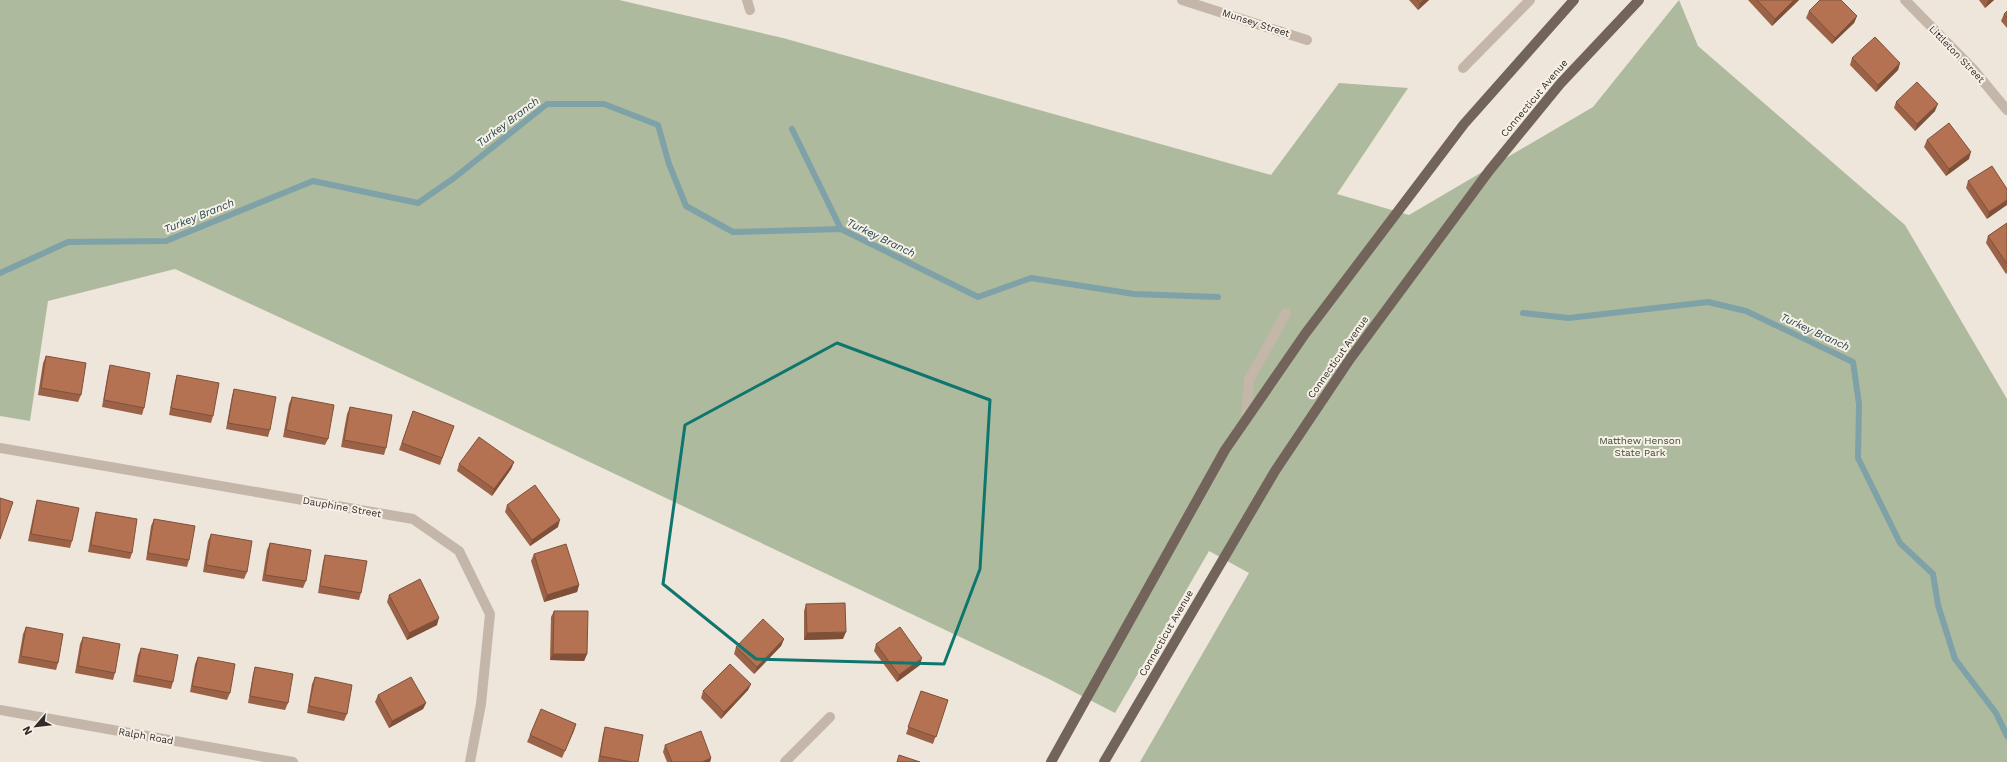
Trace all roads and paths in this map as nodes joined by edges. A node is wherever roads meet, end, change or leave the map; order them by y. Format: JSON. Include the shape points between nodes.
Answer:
{"nodes":[{"id":1,"x":1182,"y":0,"type":"edge"},
{"id":2,"x":1530,"y":0,"type":"edge"},
{"id":3,"x":1574,"y":0,"type":"edge"},
{"id":4,"x":1639,"y":0,"type":"edge"},
{"id":5,"x":1905,"y":0,"type":"edge"},
{"id":6,"x":1307,"y":40,"type":"dead end"},
{"id":7,"x":1464,"y":68,"type":"dead end"},
{"id":8,"x":2007,"y":110,"type":"edge"},
{"id":9,"x":1286,"y":313,"type":"dead end"},
{"id":10,"x":1246,"y":419,"type":"junction"},
{"id":11,"x":0,"y":448,"type":"edge"},
{"id":12,"x":0,"y":710,"type":"edge"},
{"id":13,"x":830,"y":717,"type":"dead end"},
{"id":14,"x":1106,"y":760,"type":"edge"},
{"id":15,"x":292,"y":762,"type":"edge"},
{"id":16,"x":470,"y":762,"type":"edge"},
{"id":17,"x":785,"y":762,"type":"edge"},
{"id":18,"x":1051,"y":762,"type":"edge"}],
"edges":[{"from":1,"to":6,"type":"street","name":"Munsey Street"},
{"from":2,"to":7,"type":"street"},
{"from":3,"to":10,"type":"main road","via":[[1464,124],[1305,334]]},
{"from":4,"to":14,"type":"main road","name":"Connecticut Avenue","via":[[1560,84],[1473,191],[1350,359],[1275,472]]},
{"from":5,"to":8,"type":"street","name":"Littleton Street","via":[[1973,69]]},
{"from":9,"to":10,"type":"street","via":[[1249,380]]},
{"from":10,"to":18,"type":"main road","via":[[1226,450]]},
{"from":11,"to":16,"type":"street","name":"Dauphine Street","via":[[413,519],[459,551],[490,614],[481,704]]},
{"from":12,"to":15,"type":"street","name":"Ralph Road"},
{"from":13,"to":17,"type":"street"}]}
